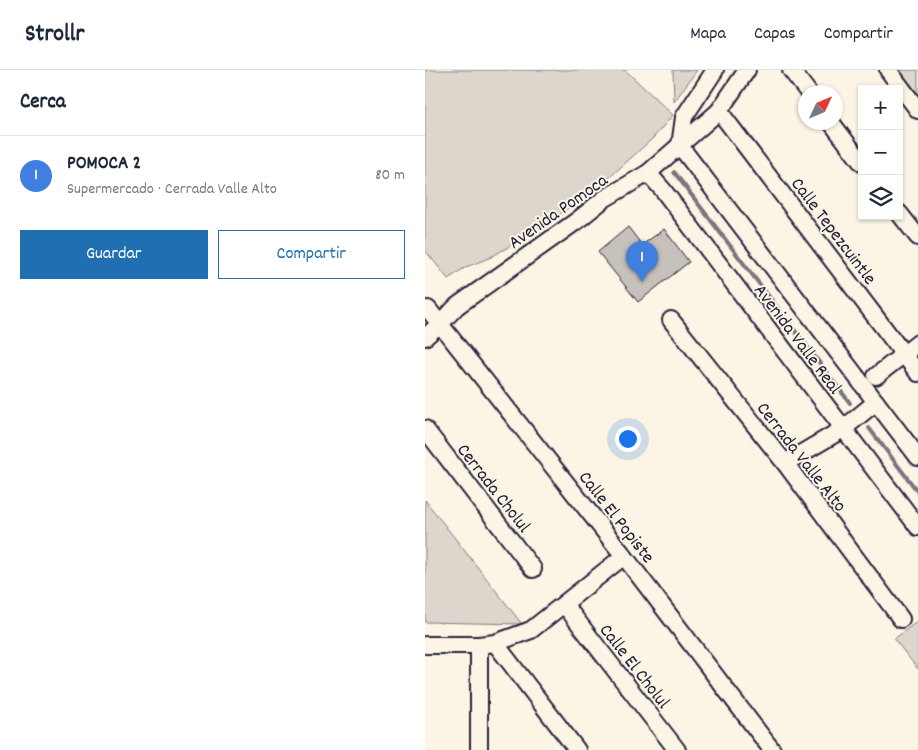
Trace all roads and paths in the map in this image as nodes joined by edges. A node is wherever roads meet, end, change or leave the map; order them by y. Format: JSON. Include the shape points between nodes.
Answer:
{"nodes":[{"id":1,"x":715,"y":70,"type":"edge"},
{"id":2,"x":747,"y":70,"type":"edge"},
{"id":3,"x":791,"y":70,"type":"edge"},
{"id":4,"x":888,"y":70,"type":"edge"},
{"id":5,"x":803,"y":85,"type":"edge"},
{"id":6,"x":918,"y":110,"type":"edge"},
{"id":7,"x":719,"y":111,"type":"junction"},
{"id":8,"x":837,"y":130,"type":"edge"},
{"id":9,"x":680,"y":146,"type":"junction"},
{"id":10,"x":858,"y":158,"type":"edge"},
{"id":11,"x":648,"y":173,"type":"junction"},
{"id":12,"x":903,"y":217,"type":"edge"},
{"id":13,"x":918,"y":237,"type":"edge"},
{"id":14,"x":457,"y":306,"type":"junction"},
{"id":15,"x":427,"y":310,"type":"edge"},
{"id":16,"x":671,"y":320,"type":"dead end"},
{"id":17,"x":440,"y":324,"type":"junction"},
{"id":18,"x":425,"y":337,"type":"edge"},
{"id":19,"x":918,"y":343,"type":"edge"},
{"id":20,"x":903,"y":354,"type":"junction"},
{"id":21,"x":918,"y":373,"type":"edge"},
{"id":22,"x":876,"y":376,"type":"dead end"},
{"id":23,"x":876,"y":402,"type":"junction"},
{"id":24,"x":425,"y":429,"type":"edge"},
{"id":25,"x":843,"y":429,"type":"junction"},
{"id":26,"x":918,"y":457,"type":"edge"},
{"id":27,"x":785,"y":463,"type":"junction"},
{"id":28,"x":918,"y":528,"type":"edge"},
{"id":29,"x":624,"y":556,"type":"junction"},
{"id":30,"x":533,"y":569,"type":"dead end"},
{"id":31,"x":564,"y":604,"type":"junction"},
{"id":32,"x":901,"y":619,"type":"dead end"},
{"id":33,"x":495,"y":643,"type":"junction"},
{"id":34,"x":425,"y":645,"type":"edge"},
{"id":35,"x":479,"y":645,"type":"junction"},
{"id":36,"x":765,"y":747,"type":"edge"},
{"id":37,"x":479,"y":750,"type":"edge"},
{"id":38,"x":577,"y":750,"type":"edge"},
{"id":39,"x":677,"y":750,"type":"edge"}],
"edges":[{"from":1,"to":9,"type":"street","via":[[684,118]]},
{"from":2,"to":7,"type":"street","name":"Avenida Pomoca"},
{"from":3,"to":5,"type":"street"},
{"from":4,"to":6,"type":"street"},
{"from":7,"to":9,"type":"street","name":"Avenida Pomoca"},
{"from":7,"to":20,"type":"street","name":"Calle Tepezcuintle"},
{"from":8,"to":10,"type":"street"},
{"from":9,"to":11,"type":"street","name":"Avenida Pomoca"},
{"from":9,"to":23,"type":"street","name":"Avenida Valle Real"},
{"from":11,"to":14,"type":"street","name":"Avenida Pomoca","via":[[604,199]]},
{"from":11,"to":25,"type":"street","name":"Avenida Valle Real"},
{"from":12,"to":13,"type":"street"},
{"from":14,"to":15,"type":"street","name":"Avenida Pomoca"},
{"from":14,"to":17,"type":"street","name":"Avenida Pomoca"},
{"from":15,"to":17,"type":"street","name":"Calle El Popiste"},
{"from":16,"to":27,"type":"street","name":"Cerrada Valle Alto"},
{"from":17,"to":18,"type":"street","name":"Avenida Pomoca"},
{"from":17,"to":29,"type":"street","name":"Calle El Popiste"},
{"from":19,"to":20,"type":"street"},
{"from":20,"to":21,"type":"street","name":"Calle Tepezcuintle"},
{"from":20,"to":22,"type":"street"},
{"from":23,"to":25,"type":"street"},
{"from":23,"to":26,"type":"street","name":"Avenida Valle Real"},
{"from":24,"to":30,"type":"street","name":"Cerrada Cholul"},
{"from":25,"to":27,"type":"street"},
{"from":25,"to":28,"type":"street","name":"Avenida Valle Real"},
{"from":27,"to":32,"type":"street","name":"Cerrada Valle Alto"},
{"from":29,"to":31,"type":"street"},
{"from":29,"to":36,"type":"street","name":"Calle El Popiste"},
{"from":31,"to":33,"type":"street","via":[[531,630]]},
{"from":31,"to":39,"type":"street","name":"Calle El Cholul"},
{"from":33,"to":35,"type":"street"},
{"from":33,"to":38,"type":"street"},
{"from":34,"to":35,"type":"street"},
{"from":35,"to":37,"type":"street"}]}
